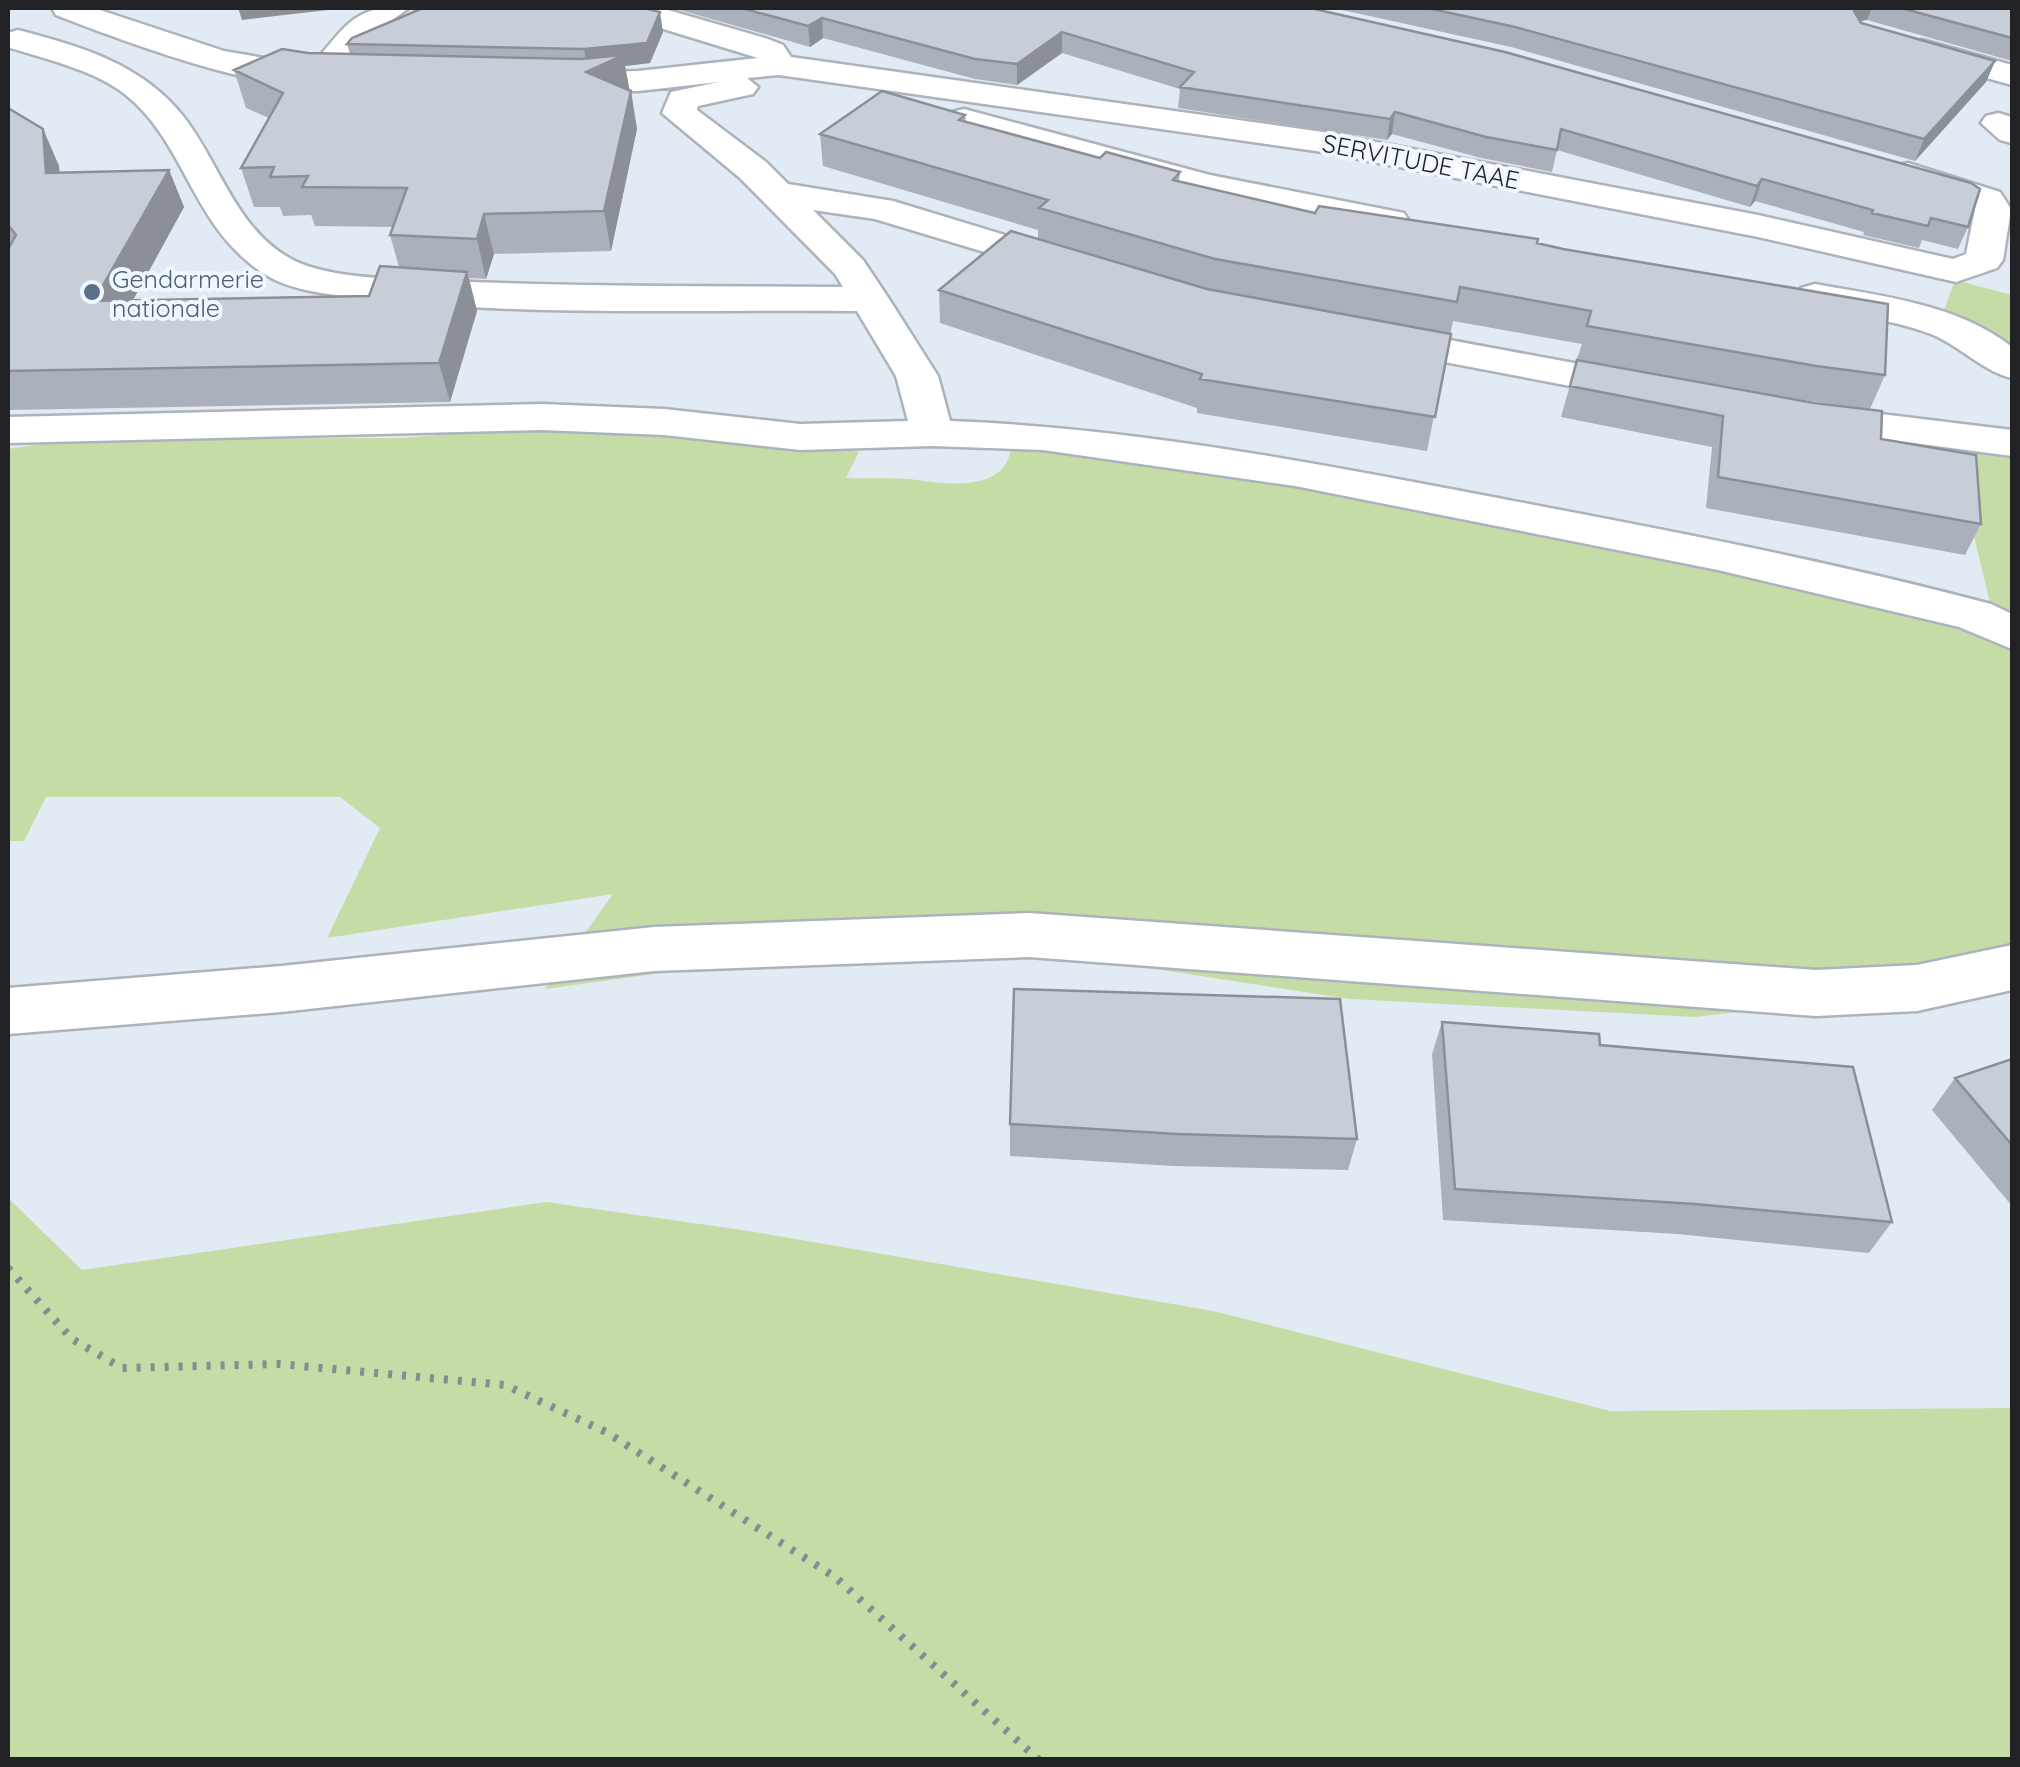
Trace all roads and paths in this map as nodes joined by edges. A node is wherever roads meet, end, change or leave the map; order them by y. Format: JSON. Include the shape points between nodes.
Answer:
{"nodes":[{"id":1,"x":394,"y":8,"type":"edge"},
{"id":2,"x":628,"y":8,"type":"edge"},
{"id":3,"x":80,"y":13,"type":"edge"},
{"id":4,"x":13,"y":41,"type":"edge"},
{"id":5,"x":1899,"y":44,"type":"edge"},
{"id":6,"x":778,"y":64,"type":"junction"},
{"id":7,"x":2012,"y":75,"type":"edge"},
{"id":8,"x":320,"y":77,"type":"junction"},
{"id":9,"x":360,"y":79,"type":"edge"},
{"id":10,"x":633,"y":81,"type":"junction"},
{"id":11,"x":525,"y":83,"type":"edge"},
{"id":12,"x":682,"y":100,"type":"junction"},
{"id":13,"x":1880,"y":165,"type":"edge"},
{"id":14,"x":2004,"y":190,"type":"edge"},
{"id":15,"x":779,"y":194,"type":"junction"},
{"id":16,"x":1416,"y":226,"type":"edge"},
{"id":17,"x":1974,"y":267,"type":"junction"},
{"id":18,"x":1095,"y":274,"type":"edge"},
{"id":19,"x":2012,"y":284,"type":"edge"},
{"id":20,"x":1783,"y":290,"type":"edge"},
{"id":21,"x":870,"y":299,"type":"junction"},
{"id":22,"x":1336,"y":331,"type":"edge"},
{"id":23,"x":2012,"y":366,"type":"edge"},
{"id":24,"x":1672,"y":393,"type":"edge"},
{"id":25,"x":1765,"y":410,"type":"edge"},
{"id":26,"x":8,"y":430,"type":"edge"},
{"id":27,"x":932,"y":432,"type":"junction"},
{"id":28,"x":2012,"y":442,"type":"edge"},
{"id":29,"x":2012,"y":633,"type":"edge"},
{"id":30,"x":2012,"y":968,"type":"edge"},
{"id":31,"x":8,"y":1011,"type":"edge"},
{"id":32,"x":8,"y":1268,"type":"edge"},
{"id":33,"x":1039,"y":1760,"type":"edge"}],
"edges":[{"from":1,"to":8,"type":"street","via":[[367,23]]},
{"from":2,"to":6,"type":"street","via":[[757,46],[772,52]]},
{"from":3,"to":4,"type":"street"},
{"from":3,"to":8,"type":"street","via":[[234,66]]},
{"from":4,"to":21,"type":"street","via":[[107,70],[140,89],[170,122],[232,227],[278,267],[310,277],[466,294]]},
{"from":5,"to":7,"type":"street"},
{"from":6,"to":10,"type":"street","name":"SERVITUDE TAAE"},
{"from":6,"to":17,"type":"street","name":"SERVITUDE TAAE","via":[[1323,142],[1956,271]]},
{"from":8,"to":9,"type":"street"},
{"from":10,"to":11,"type":"street","name":"SERVITUDE TAAE"},
{"from":10,"to":12,"type":"street"},
{"from":12,"to":15,"type":"street","via":[[680,113]]},
{"from":12,"to":16,"type":"street","via":[[730,88],[830,90],[1207,184]]},
{"from":13,"to":14,"type":"street"},
{"from":14,"to":17,"type":"street","via":[[1993,210],[1984,260]]},
{"from":15,"to":18,"type":"street","via":[[880,209]]},
{"from":15,"to":21,"type":"street","via":[[850,268]]},
{"from":17,"to":19,"type":"street"},
{"from":20,"to":23,"type":"street","via":[[1943,324],[1996,350]]},
{"from":21,"to":27,"type":"street","via":[[916,376]]},
{"from":22,"to":24,"type":"street"},
{"from":25,"to":28,"type":"street"},
{"from":26,"to":27,"type":"street","via":[[542,417],[800,436]]},
{"from":27,"to":29,"type":"street","via":[[1043,437],[1314,477],[1718,555],[1974,615]]},
{"from":30,"to":31,"type":"street","via":[[1917,988],[1816,993],[1029,935],[654,949]]},
{"from":32,"to":33,"type":"path","via":[[72,1339],[122,1368],[278,1364],[505,1385],[589,1424],[834,1576]]}]}
